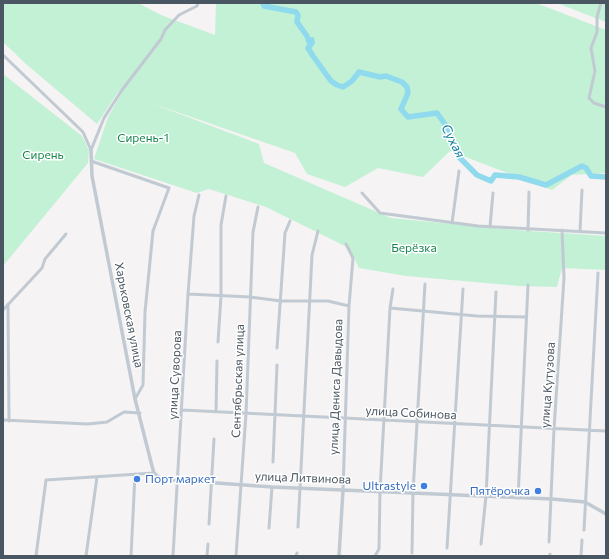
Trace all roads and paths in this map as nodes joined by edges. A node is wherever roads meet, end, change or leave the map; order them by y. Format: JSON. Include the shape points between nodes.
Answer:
{"nodes":[{"id":1,"x":198,"y":3,"type":"edge"},
{"id":2,"x":601,"y":3,"type":"edge"},
{"id":3,"x":3,"y":55,"type":"edge"},
{"id":4,"x":606,"y":107,"type":"edge"},
{"id":5,"x":91,"y":150,"type":"junction"},
{"id":6,"x":91,"y":161,"type":"junction"},
{"id":7,"x":459,"y":171,"type":"dead end"},
{"id":8,"x":582,"y":190,"type":"dead end"},
{"id":9,"x":529,"y":192,"type":"dead end"},
{"id":10,"x":362,"y":193,"type":"dead end"},
{"id":11,"x":493,"y":193,"type":"dead end"},
{"id":12,"x":198,"y":195,"type":"dead end"},
{"id":13,"x":226,"y":196,"type":"dead end"},
{"id":14,"x":258,"y":207,"type":"dead end"},
{"id":15,"x":290,"y":221,"type":"dead end"},
{"id":16,"x":452,"y":223,"type":"junction"},
{"id":17,"x":490,"y":227,"type":"junction"},
{"id":18,"x":528,"y":230,"type":"junction"},
{"id":19,"x":562,"y":230,"type":"junction"},
{"id":20,"x":318,"y":231,"type":"dead end"},
{"id":21,"x":580,"y":231,"type":"junction"},
{"id":22,"x":606,"y":233,"type":"edge"},
{"id":23,"x":66,"y":234,"type":"dead end"},
{"id":24,"x":346,"y":244,"type":"dead end"},
{"id":25,"x":598,"y":273,"type":"dead end"},
{"id":26,"x":425,"y":284,"type":"dead end"},
{"id":27,"x":528,"y":285,"type":"dead end"},
{"id":28,"x":393,"y":289,"type":"dead end"},
{"id":29,"x":462,"y":289,"type":"dead end"},
{"id":30,"x":496,"y":292,"type":"dead end"},
{"id":31,"x":188,"y":294,"type":"junction"},
{"id":32,"x":221,"y":296,"type":"junction"},
{"id":33,"x":250,"y":297,"type":"junction"},
{"id":34,"x":281,"y":300,"type":"junction"},
{"id":35,"x":310,"y":301,"type":"junction"},
{"id":36,"x":8,"y":304,"type":"junction"},
{"id":37,"x":349,"y":306,"type":"junction"},
{"id":38,"x":390,"y":308,"type":"junction"},
{"id":39,"x":3,"y":310,"type":"edge"},
{"id":40,"x":423,"y":311,"type":"junction"},
{"id":41,"x":460,"y":314,"type":"junction"},
{"id":42,"x":495,"y":316,"type":"junction"},
{"id":43,"x":526,"y":316,"type":"junction"},
{"id":44,"x":218,"y":342,"type":"dead end"},
{"id":45,"x":277,"y":348,"type":"dead end"},
{"id":46,"x":217,"y":361,"type":"dead end"},
{"id":47,"x":277,"y":365,"type":"dead end"},
{"id":48,"x":136,"y":399,"type":"junction"},
{"id":49,"x":182,"y":410,"type":"junction"},
{"id":50,"x":216,"y":412,"type":"junction"},
{"id":51,"x":140,"y":413,"type":"junction"},
{"id":52,"x":246,"y":414,"type":"junction"},
{"id":53,"x":276,"y":415,"type":"junction"},
{"id":54,"x":303,"y":416,"type":"junction"},
{"id":55,"x":344,"y":418,"type":"junction"},
{"id":56,"x":3,"y":420,"type":"edge"},
{"id":57,"x":9,"y":420,"type":"junction"},
{"id":58,"x":384,"y":420,"type":"junction"},
{"id":59,"x":417,"y":422,"type":"junction"},
{"id":60,"x":455,"y":424,"type":"junction"},
{"id":61,"x":488,"y":426,"type":"junction"},
{"id":62,"x":520,"y":427,"type":"junction"},
{"id":63,"x":554,"y":429,"type":"junction"},
{"id":64,"x":589,"y":430,"type":"junction"},
{"id":65,"x":606,"y":431,"type":"edge"},
{"id":66,"x":214,"y":439,"type":"dead end"},
{"id":67,"x":273,"y":462,"type":"dead end"},
{"id":68,"x":135,"y":474,"type":"junction"},
{"id":69,"x":154,"y":474,"type":"junction"},
{"id":70,"x":97,"y":477,"type":"junction"},
{"id":71,"x":178,"y":481,"type":"junction"},
{"id":72,"x":212,"y":483,"type":"junction"},
{"id":73,"x":242,"y":485,"type":"junction"},
{"id":74,"x":272,"y":487,"type":"junction"},
{"id":75,"x":301,"y":488,"type":"junction"},
{"id":76,"x":343,"y":490,"type":"junction"},
{"id":77,"x":380,"y":491,"type":"junction"},
{"id":78,"x":413,"y":492,"type":"junction"},
{"id":79,"x":451,"y":494,"type":"junction"},
{"id":80,"x":486,"y":496,"type":"junction"},
{"id":81,"x":518,"y":498,"type":"junction"},
{"id":82,"x":552,"y":499,"type":"junction"},
{"id":83,"x":585,"y":502,"type":"junction"},
{"id":84,"x":606,"y":514,"type":"edge"},
{"id":85,"x":209,"y":524,"type":"dead end"},
{"id":86,"x":298,"y":527,"type":"dead end"},
{"id":87,"x":269,"y":528,"type":"dead end"},
{"id":88,"x":584,"y":530,"type":"dead end"},
{"id":89,"x":582,"y":540,"type":"dead end"},
{"id":90,"x":550,"y":542,"type":"dead end"},
{"id":91,"x":208,"y":544,"type":"dead end"},
{"id":92,"x":481,"y":544,"type":"dead end"},
{"id":93,"x":447,"y":548,"type":"dead end"},
{"id":94,"x":412,"y":553,"type":"dead end"},
{"id":95,"x":36,"y":556,"type":"edge"},
{"id":96,"x":86,"y":556,"type":"edge"},
{"id":97,"x":131,"y":556,"type":"edge"},
{"id":98,"x":173,"y":556,"type":"edge"},
{"id":99,"x":207,"y":556,"type":"edge"},
{"id":100,"x":236,"y":556,"type":"edge"},
{"id":101,"x":339,"y":556,"type":"edge"},
{"id":102,"x":375,"y":556,"type":"edge"},
{"id":103,"x":581,"y":556,"type":"edge"}],
"edges":[{"from":1,"to":5,"type":"street","via":[[164,30],[161,39],[104,118]]},
{"from":2,"to":4,"type":"street","via":[[596,36],[591,48],[595,71],[588,98]]},
{"from":3,"to":5,"type":"street","via":[[83,132]]},
{"from":5,"to":6,"type":"street","name":"Харьковская улица"},
{"from":6,"to":48,"type":"street","name":"Харьковская улица","via":[[92,181]]},
{"from":6,"to":48,"type":"street","via":[[169,188],[153,231],[145,312],[143,385]]},
{"from":7,"to":16,"type":"street"},
{"from":8,"to":21,"type":"street"},
{"from":9,"to":18,"type":"street"},
{"from":10,"to":16,"type":"street","via":[[380,213]]},
{"from":11,"to":17,"type":"street"},
{"from":12,"to":31,"type":"street","name":"улица Суворова"},
{"from":13,"to":32,"type":"street","via":[[221,225]]},
{"from":14,"to":33,"type":"street","name":"Сентябрьская улица","via":[[253,232]]},
{"from":15,"to":34,"type":"street","via":[[286,233]]},
{"from":16,"to":17,"type":"street"},
{"from":17,"to":18,"type":"street"},
{"from":18,"to":19,"type":"street"},
{"from":19,"to":21,"type":"street"},
{"from":19,"to":63,"type":"street","name":"улица Кутузова","via":[[564,278]]},
{"from":20,"to":35,"type":"street","via":[[312,255]]},
{"from":21,"to":22,"type":"street"},
{"from":23,"to":36,"type":"street","via":[[44,259],[42,268]]},
{"from":24,"to":37,"type":"street","name":"улица Дениса Давыдова","via":[[352,258]]},
{"from":25,"to":64,"type":"street"},
{"from":26,"to":40,"type":"street"},
{"from":27,"to":43,"type":"street"},
{"from":28,"to":38,"type":"street"},
{"from":29,"to":41,"type":"street"},
{"from":30,"to":42,"type":"street"},
{"from":31,"to":32,"type":"street"},
{"from":31,"to":49,"type":"street","name":"улица Суворова"},
{"from":32,"to":33,"type":"street"},
{"from":32,"to":44,"type":"street"},
{"from":33,"to":34,"type":"street"},
{"from":33,"to":52,"type":"street","name":"Сентябрьская улица"},
{"from":34,"to":35,"type":"street"},
{"from":34,"to":45,"type":"street"},
{"from":35,"to":37,"type":"street","via":[[328,301]]},
{"from":35,"to":54,"type":"street"},
{"from":36,"to":39,"type":"street"},
{"from":36,"to":57,"type":"street"},
{"from":37,"to":55,"type":"street","name":"улица Дениса Давыдова"},
{"from":38,"to":40,"type":"street"},
{"from":38,"to":58,"type":"street"},
{"from":40,"to":41,"type":"street"},
{"from":40,"to":59,"type":"street"},
{"from":41,"to":42,"type":"street"},
{"from":41,"to":60,"type":"street"},
{"from":42,"to":43,"type":"street"},
{"from":42,"to":61,"type":"street"},
{"from":43,"to":62,"type":"street"},
{"from":46,"to":50,"type":"street"},
{"from":47,"to":53,"type":"street"},
{"from":48,"to":51,"type":"street","name":"Харьковская улица"},
{"from":49,"to":50,"type":"street","name":"улица Собинова"},
{"from":49,"to":71,"type":"street","name":"улица Суворова"},
{"from":50,"to":52,"type":"street","name":"улица Собинова"},
{"from":51,"to":57,"type":"street","via":[[124,412],[107,422],[88,424]]},
{"from":51,"to":69,"type":"street","name":"Харьковская улица"},
{"from":52,"to":53,"type":"street","name":"улица Собинова"},
{"from":52,"to":73,"type":"street","name":"Сентябрьская улица"},
{"from":53,"to":54,"type":"street","name":"улица Собинова"},
{"from":53,"to":67,"type":"street"},
{"from":54,"to":55,"type":"street","name":"улица Собинова"},
{"from":54,"to":75,"type":"street"},
{"from":55,"to":58,"type":"street","name":"улица Собинова"},
{"from":55,"to":76,"type":"street","name":"улица Дениса Давыдова"},
{"from":56,"to":57,"type":"street"},
{"from":58,"to":59,"type":"street","name":"улица Собинова"},
{"from":58,"to":77,"type":"street"},
{"from":59,"to":60,"type":"street","name":"улица Собинова"},
{"from":59,"to":78,"type":"street"},
{"from":60,"to":61,"type":"street","name":"улица Собинова"},
{"from":60,"to":79,"type":"street"},
{"from":61,"to":62,"type":"street","name":"улица Собинова"},
{"from":61,"to":80,"type":"street"},
{"from":62,"to":63,"type":"street","name":"улица Собинова"},
{"from":62,"to":81,"type":"street"},
{"from":63,"to":64,"type":"street","name":"улица Собинова"},
{"from":63,"to":82,"type":"street","name":"улица Кутузова"},
{"from":64,"to":65,"type":"street","name":"улица Собинова"},
{"from":64,"to":83,"type":"street"},
{"from":66,"to":72,"type":"street"},
{"from":68,"to":69,"type":"street"},
{"from":68,"to":70,"type":"street"},
{"from":68,"to":97,"type":"street"},
{"from":69,"to":71,"type":"street","name":"улица Литвинова","via":[[161,479]]},
{"from":70,"to":95,"type":"street","via":[[46,480]]},
{"from":70,"to":96,"type":"street"},
{"from":71,"to":72,"type":"street","name":"улица Литвинова"},
{"from":71,"to":98,"type":"street","name":"улица Суворова"},
{"from":72,"to":73,"type":"street","name":"улица Литвинова"},
{"from":72,"to":85,"type":"street"},
{"from":73,"to":74,"type":"street","name":"улица Литвинова"},
{"from":73,"to":100,"type":"street","name":"Сентябрьская улица"},
{"from":74,"to":75,"type":"street","name":"улица Литвинова"},
{"from":74,"to":87,"type":"street"},
{"from":75,"to":76,"type":"street","name":"улица Литвинова"},
{"from":75,"to":86,"type":"street"},
{"from":76,"to":77,"type":"street","name":"улица Литвинова"},
{"from":76,"to":101,"type":"street","name":"улица Дениса Давыдова"},
{"from":77,"to":78,"type":"street","name":"улица Литвинова"},
{"from":77,"to":102,"type":"street","via":[[379,549]]},
{"from":78,"to":79,"type":"street","name":"улица Литвинова"},
{"from":78,"to":94,"type":"street"},
{"from":79,"to":80,"type":"street","name":"улица Литвинова"},
{"from":79,"to":93,"type":"street"},
{"from":80,"to":81,"type":"street","name":"улица Литвинова"},
{"from":80,"to":92,"type":"street"},
{"from":81,"to":82,"type":"street","name":"улица Литвинова"},
{"from":82,"to":83,"type":"street","name":"улица Литвинова"},
{"from":82,"to":90,"type":"street","name":"улица Кутузова"},
{"from":83,"to":84,"type":"street","name":"улица Литвинова"},
{"from":83,"to":88,"type":"street"},
{"from":89,"to":103,"type":"street"},
{"from":91,"to":99,"type":"street"}]}
